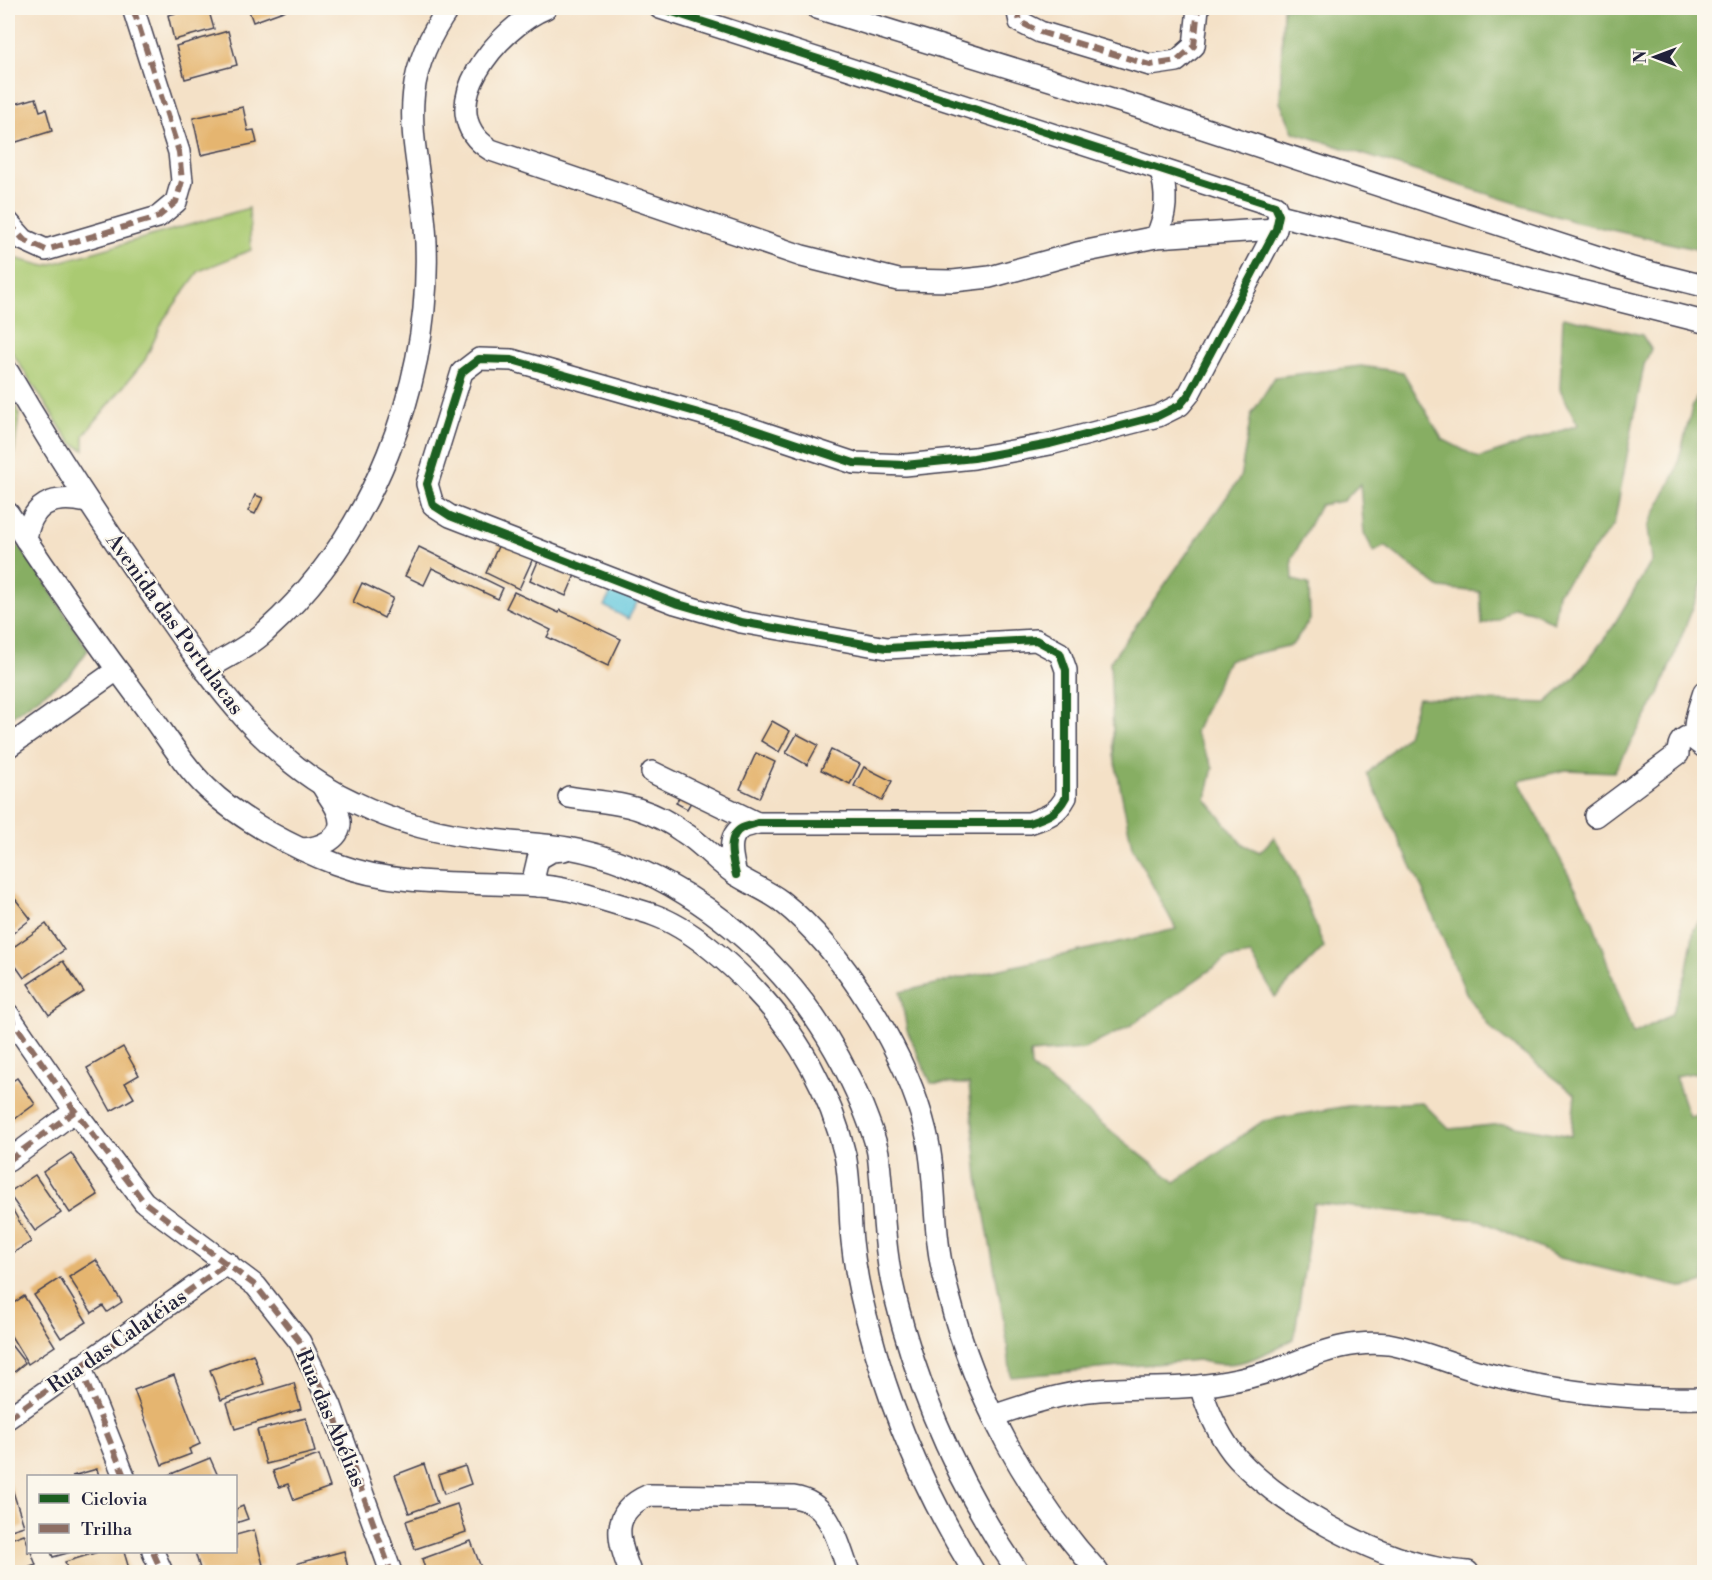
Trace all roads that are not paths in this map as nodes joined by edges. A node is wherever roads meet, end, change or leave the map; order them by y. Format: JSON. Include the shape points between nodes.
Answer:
{"nodes":[{"id":1,"x":133,"y":8,"type":"edge"},
{"id":2,"x":449,"y":8,"type":"edge"},
{"id":3,"x":546,"y":8,"type":"edge"},
{"id":4,"x":660,"y":8,"type":"edge"},
{"id":5,"x":817,"y":8,"type":"edge"},
{"id":6,"x":1017,"y":8,"type":"edge"},
{"id":7,"x":1198,"y":8,"type":"edge"},
{"id":8,"x":1160,"y":169,"type":"junction"},
{"id":9,"x":8,"y":222,"type":"edge"},
{"id":10,"x":1278,"y":222,"type":"junction"},
{"id":11,"x":1156,"y":237,"type":"junction"},
{"id":12,"x":1704,"y":286,"type":"edge"},
{"id":13,"x":1704,"y":322,"type":"edge"},
{"id":14,"x":8,"y":372,"type":"edge"},
{"id":15,"x":87,"y":502,"type":"junction"},
{"id":16,"x":8,"y":513,"type":"edge"},
{"id":17,"x":26,"y":540,"type":"junction"},
{"id":18,"x":117,"y":670,"type":"junction"},
{"id":19,"x":205,"y":670,"type":"junction"},
{"id":20,"x":1704,"y":692,"type":"edge"},
{"id":21,"x":1701,"y":743,"type":"edge"},
{"id":22,"x":8,"y":747,"type":"edge"},
{"id":23,"x":652,"y":772,"type":"dead end"},
{"id":24,"x":322,"y":785,"type":"junction"},
{"id":25,"x":569,"y":797,"type":"dead end"},
{"id":26,"x":1595,"y":816,"type":"dead end"},
{"id":27,"x":757,"y":824,"type":"junction"},
{"id":28,"x":302,"y":849,"type":"junction"},
{"id":29,"x":574,"y":849,"type":"junction"},
{"id":30,"x":736,"y":875,"type":"junction"},
{"id":31,"x":539,"y":886,"type":"junction"},
{"id":32,"x":8,"y":1014,"type":"edge"},
{"id":33,"x":75,"y":1111,"type":"junction"},
{"id":34,"x":8,"y":1161,"type":"edge"},
{"id":35,"x":228,"y":1263,"type":"junction"},
{"id":36,"x":80,"y":1366,"type":"junction"},
{"id":37,"x":1200,"y":1386,"type":"junction"},
{"id":38,"x":1704,"y":1398,"type":"edge"},
{"id":39,"x":993,"y":1416,"type":"junction"},
{"id":40,"x":8,"y":1418,"type":"edge"},
{"id":41,"x":124,"y":1475,"type":"edge"},
{"id":42,"x":154,"y":1553,"type":"edge"},
{"id":43,"x":1431,"y":1570,"type":"edge"},
{"id":44,"x":162,"y":1572,"type":"edge"},
{"id":45,"x":392,"y":1572,"type":"edge"},
{"id":46,"x":630,"y":1572,"type":"edge"},
{"id":47,"x":849,"y":1572,"type":"edge"},
{"id":48,"x":974,"y":1572,"type":"edge"},
{"id":49,"x":1018,"y":1572,"type":"edge"},
{"id":50,"x":1098,"y":1572,"type":"edge"},
{"id":51,"x":1468,"y":1572,"type":"edge"}],
"edges":[{"from":1,"to":9,"type":"street","via":[[179,152],[182,181],[176,202],[158,217],[46,250],[24,240]]},
{"from":2,"to":19,"type":"street","via":[[430,38],[413,90],[412,127],[424,212],[426,279],[414,368],[392,444],[364,503],[309,585],[265,633]]},
{"from":3,"to":11,"type":"street","via":[[527,17],[500,40],[471,84],[465,109],[468,125],[477,140],[491,150],[802,256],[898,280],[990,277]]},
{"from":4,"to":8,"type":"street"},
{"from":5,"to":12,"type":"street","via":[[1149,110],[1632,268]]},
{"from":6,"to":7,"type":"street","via":[[1020,22],[1040,32],[1150,65],[1178,61],[1194,46]]},
{"from":8,"to":10,"type":"street","via":[[1275,206]]},
{"from":8,"to":11,"type":"street","via":[[1166,206]]},
{"from":10,"to":11,"type":"street"},
{"from":10,"to":13,"type":"street"},
{"from":10,"to":27,"type":"street","via":[[1180,405],[1158,416],[1050,444],[974,458],[905,465],[854,463],[734,423],[512,360],[479,359],[462,372],[427,484],[433,505],[450,516],[675,603],[741,622],[887,648],[1036,640],[1060,653],[1066,670],[1065,797],[1052,816],[1029,823]]},
{"from":14,"to":15,"type":"street","name":"Avenida das Portulacas"},
{"from":15,"to":17,"type":"street","via":[[65,499],[37,510],[28,525]]},
{"from":15,"to":19,"type":"street","name":"Avenida das Portulacas"},
{"from":16,"to":17,"type":"street"},
{"from":17,"to":18,"type":"street"},
{"from":18,"to":22,"type":"street"},
{"from":18,"to":28,"type":"street","via":[[207,788],[255,824]]},
{"from":19,"to":24,"type":"street","name":"Avenida das Portulacas","via":[[264,738]]},
{"from":20,"to":21,"type":"street","via":[[1695,719]]},
{"from":21,"to":26,"type":"street","via":[[1693,759],[1678,754]]},
{"from":23,"to":27,"type":"street"},
{"from":24,"to":28,"type":"street","via":[[338,813],[340,826],[326,844]]},
{"from":24,"to":29,"type":"street","name":"Avenida das Portulacas","via":[[365,807],[432,830]]},
{"from":25,"to":30,"type":"street","via":[[638,809],[683,832]]},
{"from":27,"to":30,"type":"street","via":[[741,828],[733,839],[731,854]]},
{"from":28,"to":31,"type":"street","via":[[339,865],[405,879]]},
{"from":29,"to":31,"type":"street","via":[[552,851],[538,859],[534,876]]},
{"from":29,"to":49,"type":"street","name":"Avenida das Portulacas","via":[[662,880],[714,913],[768,961],[820,1025],[853,1084],[877,1148],[886,1257],[918,1374],[966,1486]]},
{"from":30,"to":39,"type":"street","via":[[780,900],[820,941],[874,1013],[904,1072],[926,1133],[940,1258],[950,1299]]},
{"from":31,"to":48,"type":"street","via":[[569,890],[657,916],[679,928],[721,957],[758,992],[806,1057],[829,1106],[845,1158],[852,1245],[882,1375],[923,1479]]},
{"from":32,"to":33,"type":"street","name":"Rua das Abélias"},
{"from":33,"to":34,"type":"street"},
{"from":33,"to":35,"type":"street","name":"Rua das Abélias","via":[[144,1202]]},
{"from":35,"to":36,"type":"street","name":"Rua das Calatéias"},
{"from":35,"to":45,"type":"street","name":"Rua das Abélias","via":[[256,1286],[300,1342],[331,1406]]},
{"from":36,"to":40,"type":"street","name":"Rua das Calatéias"},
{"from":36,"to":41,"type":"street"},
{"from":37,"to":38,"type":"street","via":[[1274,1370],[1337,1347],[1372,1343],[1406,1348],[1542,1386],[1611,1395]]},
{"from":37,"to":39,"type":"street","via":[[1071,1394]]},
{"from":37,"to":43,"type":"street","via":[[1228,1446],[1279,1493],[1350,1537]]},
{"from":39,"to":50,"type":"street","via":[[1035,1490]]},
{"from":42,"to":44,"type":"street"},
{"from":43,"to":51,"type":"street"},
{"from":46,"to":47,"type":"street","via":[[620,1546],[619,1528],[626,1511],[649,1495],[794,1497],[811,1502],[827,1516]]}]}
